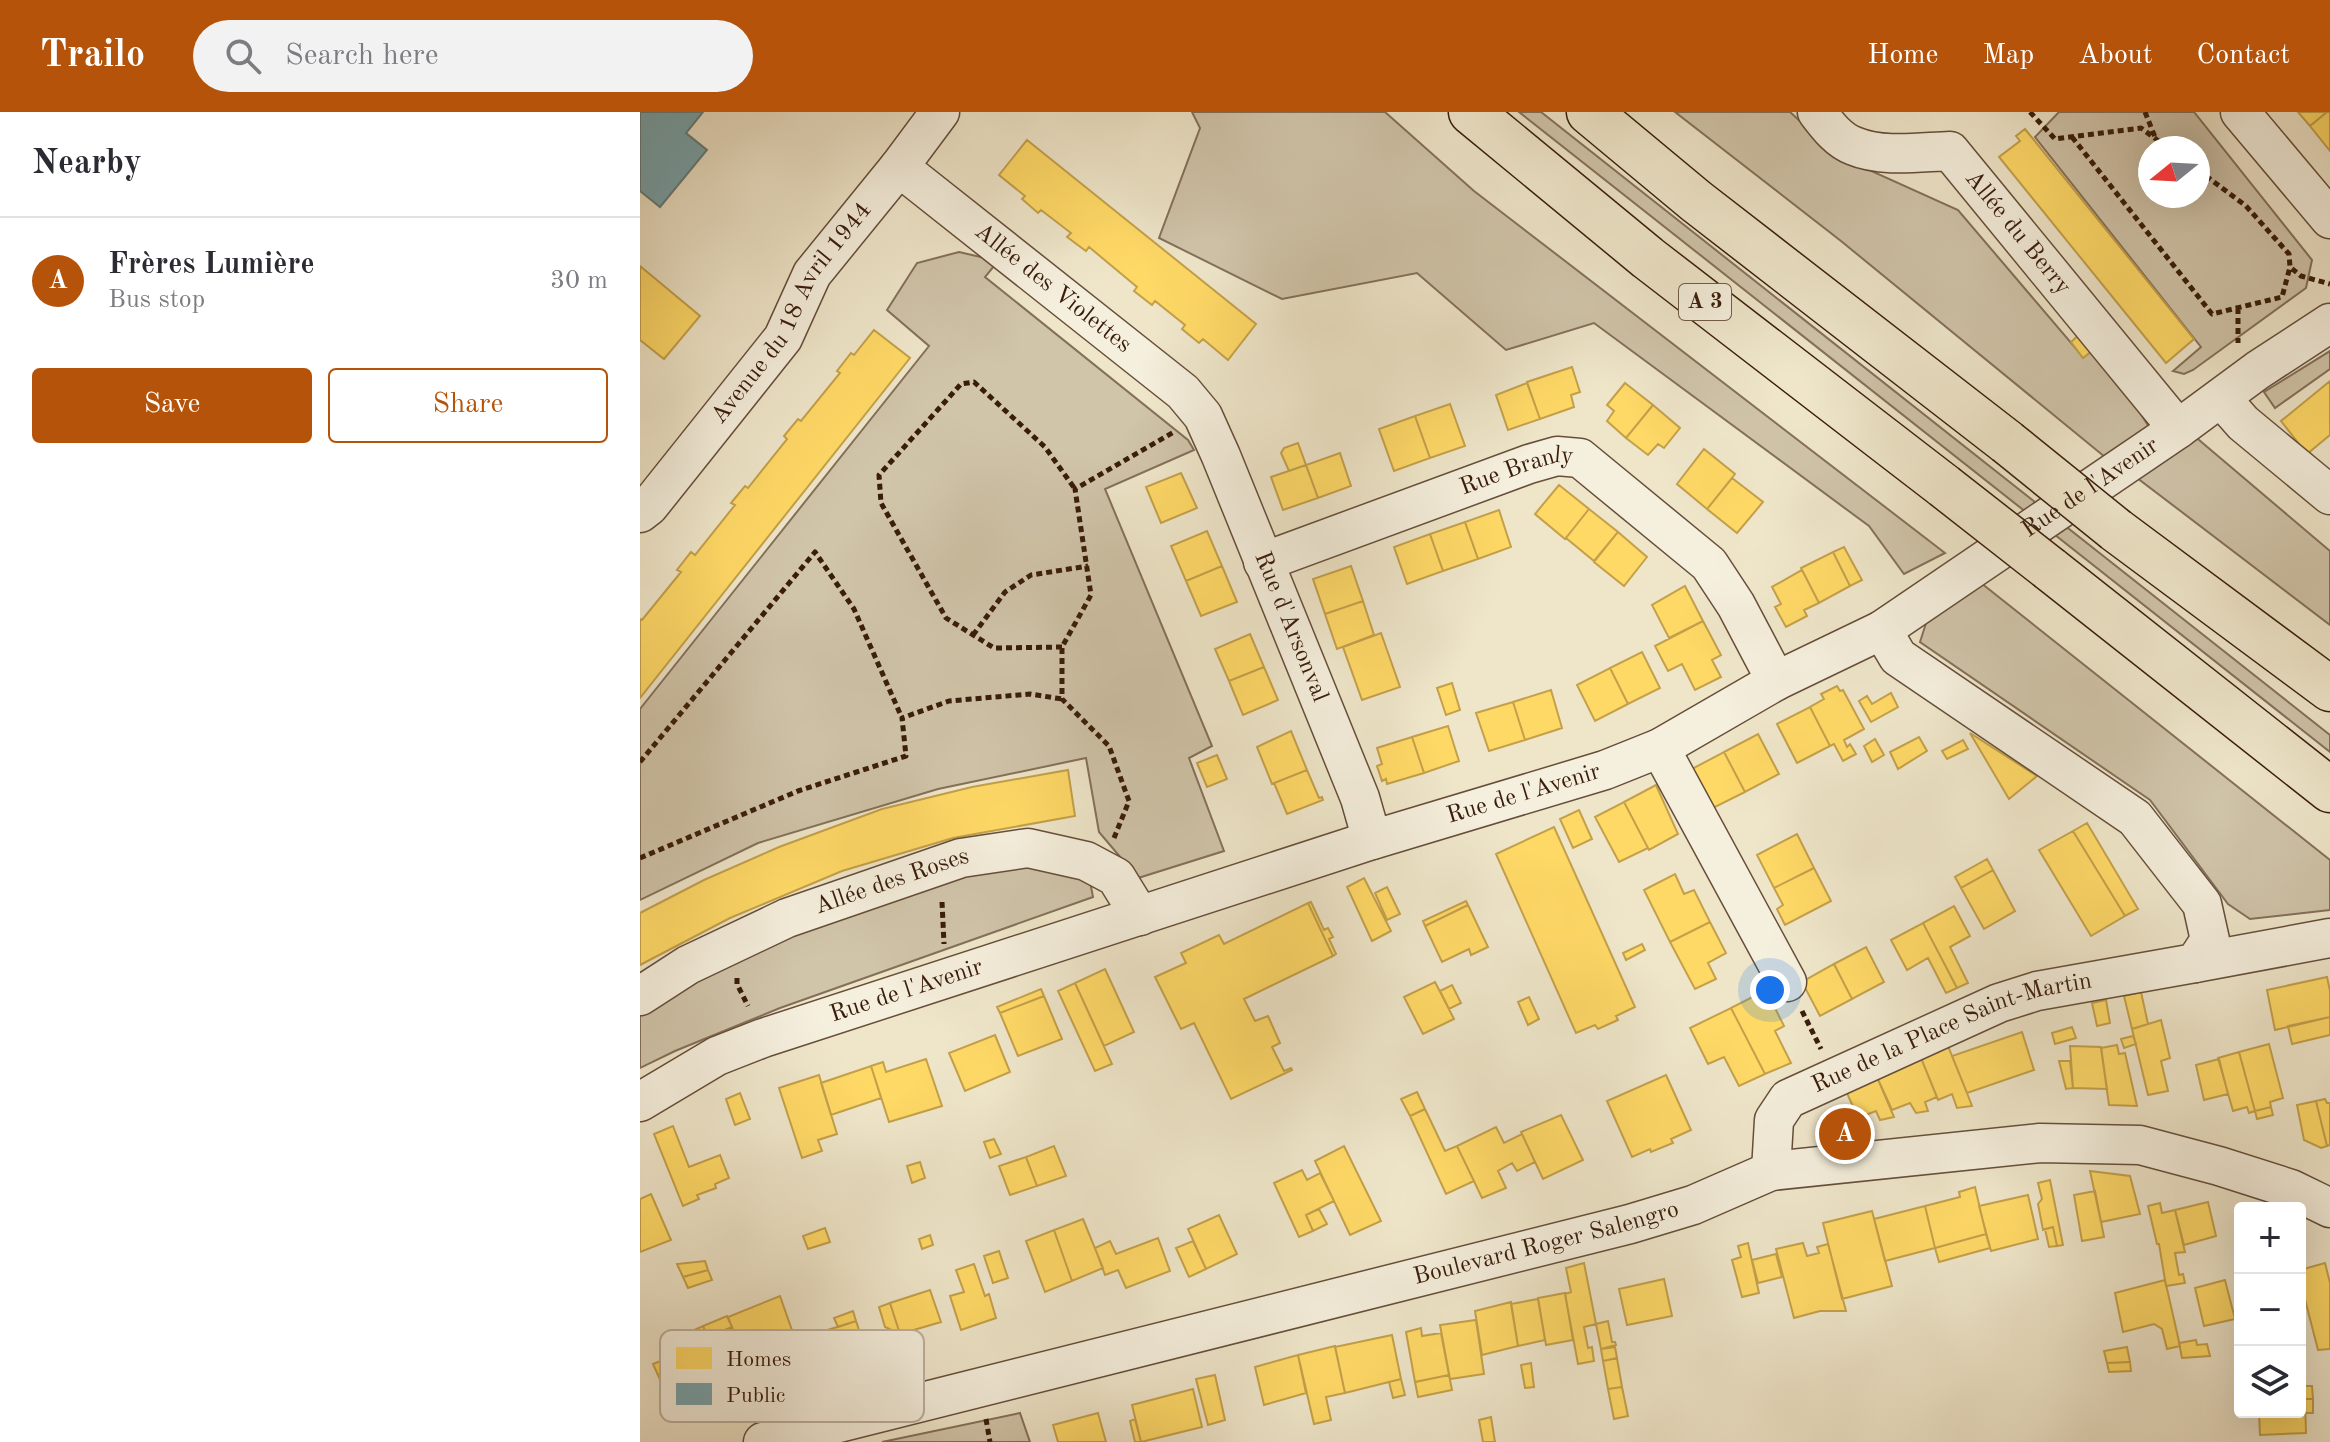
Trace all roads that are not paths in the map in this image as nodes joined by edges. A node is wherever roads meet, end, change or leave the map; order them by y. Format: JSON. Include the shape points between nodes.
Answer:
{"nodes":[{"id":1,"x":940,"y":112,"type":"edge"},
{"id":2,"x":1471,"y":112,"type":"edge"},
{"id":3,"x":1589,"y":112,"type":"edge"},
{"id":4,"x":1817,"y":112,"type":"edge"},
{"id":5,"x":2240,"y":112,"type":"edge"},
{"id":6,"x":899,"y":167,"type":"junction"},
{"id":7,"x":2330,"y":219,"type":"edge"},
{"id":8,"x":2330,"y":323,"type":"edge"},
{"id":9,"x":2221,"y":398,"type":"junction"},
{"id":10,"x":1203,"y":416,"type":"joint"},
{"id":11,"x":2178,"y":429,"type":"junction"},
{"id":12,"x":2330,"y":495,"type":"edge"},
{"id":13,"x":640,"y":513,"type":"edge"},
{"id":14,"x":1263,"y":562,"type":"junction"},
{"id":15,"x":1882,"y":630,"type":"junction"},
{"id":16,"x":1776,"y":681,"type":"junction"},
{"id":17,"x":2330,"y":689,"type":"edge"},
{"id":18,"x":1660,"y":748,"type":"junction"},
{"id":19,"x":2330,"y":790,"type":"edge"},
{"id":20,"x":1372,"y":840,"type":"junction"},
{"id":21,"x":1140,"y":916,"type":"junction"},
{"id":22,"x":2330,"y":938,"type":"edge"},
{"id":23,"x":2195,"y":963,"type":"junction"},
{"id":24,"x":1787,"y":982,"type":"road end"},
{"id":25,"x":640,"y":996,"type":"edge"},
{"id":26,"x":640,"y":1102,"type":"edge"},
{"id":27,"x":1771,"y":1171,"type":"junction"},
{"id":28,"x":2330,"y":1208,"type":"edge"},
{"id":29,"x":924,"y":1402,"type":"edge"},
{"id":30,"x":843,"y":1422,"type":"edge"},
{"id":31,"x":763,"y":1442,"type":"edge"}],
"edges":[{"from":1,"to":6,"type":"street","name":"Avenue du 18 Avril 1944"},
{"from":2,"to":19,"type":"highway","number":"A 3","bridge":true,"via":[[1648,258]]},
{"from":3,"to":17,"type":"highway","bridge":true,"via":[[2116,530]]},
{"from":4,"to":11,"type":"street","name":"Allée du Berry","via":[[1854,146],[1885,153],[1950,151]]},
{"from":5,"to":7,"type":"street"},
{"from":6,"to":10,"type":"street","name":"Allée des Violettes","via":[[1183,392]]},
{"from":6,"to":13,"type":"street","name":"Avenue du 18 Avril 1944","via":[[812,274],[783,338]]},
{"from":8,"to":9,"type":"street","name":"Rue de l'Avenir"},
{"from":9,"to":11,"type":"street","name":"Rue de l'Avenir"},
{"from":9,"to":12,"type":"street","via":[[2243,423]]},
{"from":10,"to":14,"type":"street","name":"Rue d'Arsonval"},
{"from":11,"to":15,"type":"street","name":"Rue de l'Avenir"},
{"from":14,"to":16,"type":"street","name":"Rue Branly","via":[[1529,464],[1557,456],[1580,458],[1709,564]]},
{"from":14,"to":20,"type":"street","name":"Rue d'Arsonval","via":[[1360,798]]},
{"from":15,"to":16,"type":"street","name":"Rue de l'Avenir"},
{"from":15,"to":23,"type":"street","via":[[1898,657],[2135,818],[2202,904],[2210,940]]},
{"from":16,"to":18,"type":"street","name":"Rue de l'Avenir"},
{"from":18,"to":20,"type":"street","name":"Rue de l'Avenir","via":[[1605,770]]},
{"from":18,"to":24,"type":"street"},
{"from":20,"to":21,"type":"street","name":"Rue de l'Avenir"},
{"from":21,"to":25,"type":"street","name":"Allée des Roses","via":[[1116,877],[1086,861],[1028,848],[961,858],[787,918],[688,965]]},
{"from":21,"to":26,"type":"street","name":"Rue de l'Avenir","via":[[763,1038],[717,1056]]},
{"from":22,"to":23,"type":"street","name":"Rue de la Place Saint-Martin"},
{"from":23,"to":27,"type":"street","name":"Rue de la Place Saint-Martin","via":[[2037,991],[1999,1003],[1788,1099],[1774,1120]]},
{"from":27,"to":28,"type":"street","name":"Boulevard Roger Salengro","via":[[2040,1143],[2140,1145],[2291,1189]]},
{"from":27,"to":29,"type":"street","name":"Boulevard Roger Salengro","via":[[1693,1205],[1630,1224]]},
{"from":30,"to":31,"type":"street","name":"Boulevard Roger Salengro"}]}
